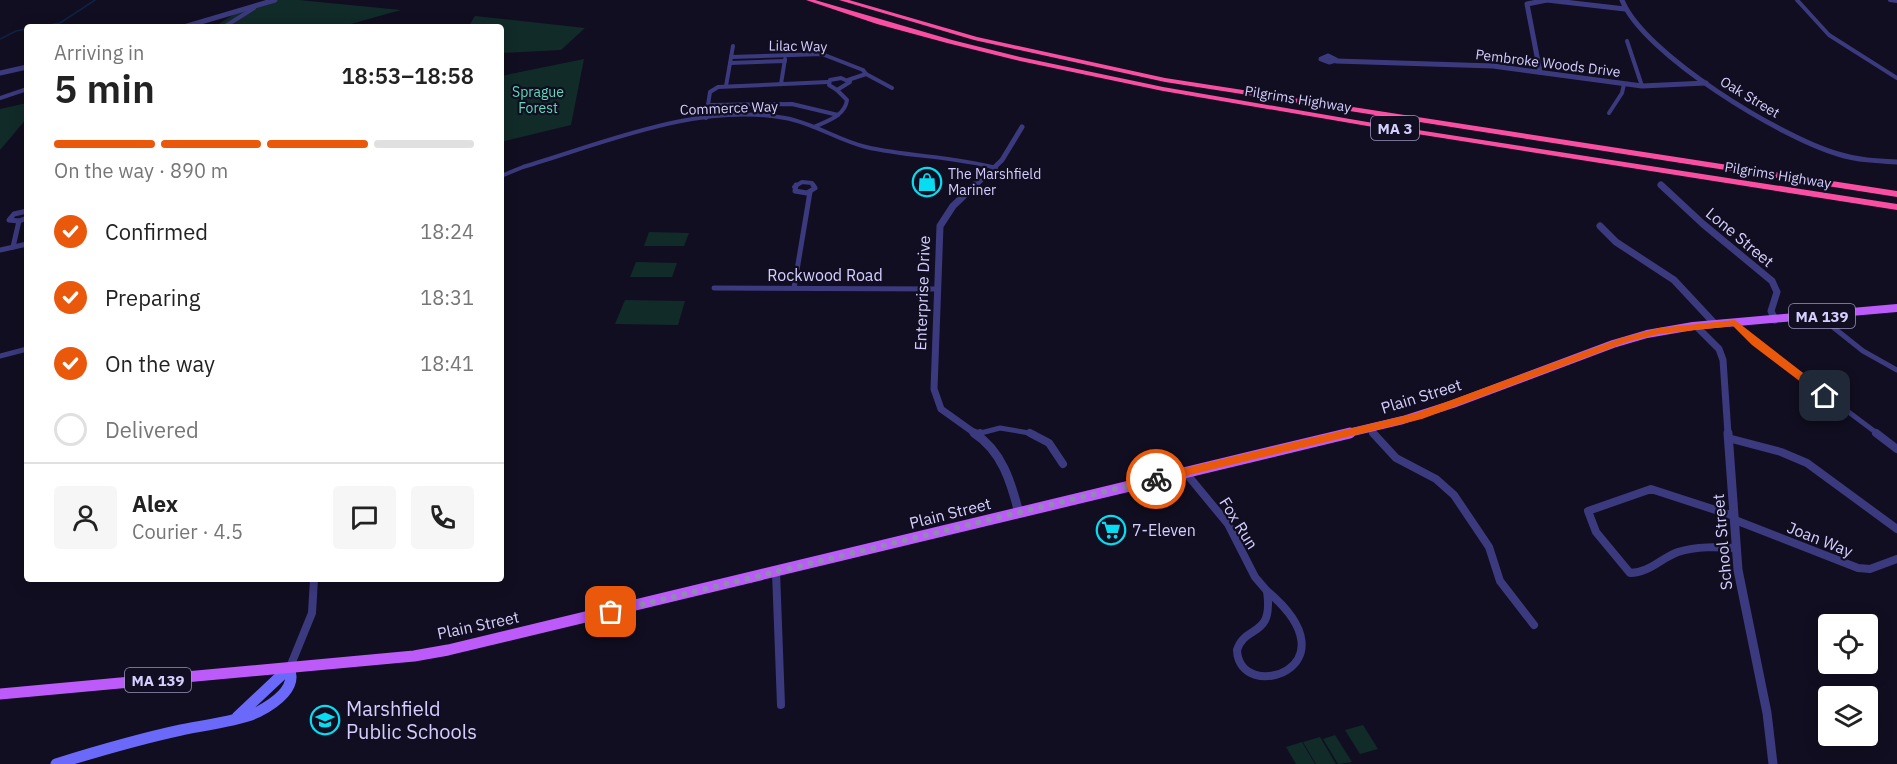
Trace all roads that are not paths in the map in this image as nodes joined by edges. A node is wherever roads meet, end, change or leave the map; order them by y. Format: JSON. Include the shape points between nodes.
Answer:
{"nodes":[{"id":1,"x":275,"y":0,"type":"edge"},
{"id":2,"x":809,"y":0,"type":"edge"},
{"id":3,"x":842,"y":0,"type":"edge"},
{"id":4,"x":1622,"y":0,"type":"edge"},
{"id":5,"x":1797,"y":0,"type":"edge"},
{"id":6,"x":1890,"y":0,"type":"edge"},
{"id":7,"x":1897,"y":1,"type":"edge"},
{"id":8,"x":254,"y":8,"type":"junction"},
{"id":9,"x":1625,"y":9,"type":"junction"},
{"id":10,"x":195,"y":24,"type":"edge"},
{"id":11,"x":229,"y":24,"type":"edge"},
{"id":12,"x":1627,"y":41,"type":"dead end"},
{"id":13,"x":733,"y":46,"type":"dead end"},
{"id":14,"x":731,"y":57,"type":"junction"},
{"id":15,"x":785,"y":58,"type":"junction"},
{"id":16,"x":1334,"y":59,"type":"dead end"},
{"id":17,"x":1537,"y":62,"type":"junction"},
{"id":18,"x":730,"y":63,"type":"junction"},
{"id":19,"x":24,"y":68,"type":"edge"},
{"id":20,"x":1506,"y":68,"type":"junction"},
{"id":21,"x":1540,"y":72,"type":"junction"},
{"id":22,"x":0,"y":73,"type":"edge"},
{"id":23,"x":866,"y":74,"type":"junction"},
{"id":24,"x":1897,"y":78,"type":"edge"},
{"id":25,"x":848,"y":80,"type":"junction"},
{"id":26,"x":828,"y":82,"type":"junction"},
{"id":27,"x":1706,"y":83,"type":"junction"},
{"id":28,"x":781,"y":84,"type":"junction"},
{"id":29,"x":1624,"y":84,"type":"junction"},
{"id":30,"x":726,"y":86,"type":"junction"},
{"id":31,"x":1642,"y":86,"type":"junction"},
{"id":32,"x":892,"y":88,"type":"dead end"},
{"id":33,"x":24,"y":90,"type":"edge"},
{"id":34,"x":837,"y":90,"type":"junction"},
{"id":35,"x":0,"y":98,"type":"edge"},
{"id":36,"x":708,"y":105,"type":"junction"},
{"id":37,"x":1609,"y":113,"type":"dead end"},
{"id":38,"x":838,"y":115,"type":"junction"},
{"id":39,"x":706,"y":118,"type":"junction"},
{"id":40,"x":814,"y":127,"type":"junction"},
{"id":41,"x":1022,"y":127,"type":"dead end"},
{"id":42,"x":1897,"y":162,"type":"edge"},
{"id":43,"x":996,"y":168,"type":"junction"},
{"id":44,"x":504,"y":175,"type":"edge"},
{"id":45,"x":1661,"y":185,"type":"dead end"},
{"id":46,"x":810,"y":192,"type":"dead end"},
{"id":47,"x":1897,"y":193,"type":"edge"},
{"id":48,"x":1897,"y":207,"type":"edge"},
{"id":49,"x":24,"y":211,"type":"edge"},
{"id":50,"x":24,"y":219,"type":"edge"},
{"id":51,"x":19,"y":221,"type":"junction"},
{"id":52,"x":1600,"y":226,"type":"dead end"},
{"id":53,"x":24,"y":245,"type":"edge"},
{"id":54,"x":13,"y":247,"type":"junction"},
{"id":55,"x":0,"y":250,"type":"edge"},
{"id":56,"x":714,"y":288,"type":"dead end"},
{"id":57,"x":794,"y":288,"type":"junction"},
{"id":58,"x":937,"y":289,"type":"junction"},
{"id":59,"x":1896,"y":308,"type":"edge"},
{"id":60,"x":1819,"y":316,"type":"junction"},
{"id":61,"x":1775,"y":320,"type":"junction"},
{"id":62,"x":1735,"y":323,"type":"junction"},
{"id":63,"x":1715,"y":324,"type":"junction"},
{"id":64,"x":1696,"y":326,"type":"junction"},
{"id":65,"x":24,"y":350,"type":"edge"},
{"id":66,"x":0,"y":356,"type":"edge"},
{"id":67,"x":1897,"y":370,"type":"edge"},
{"id":68,"x":1369,"y":429,"type":"junction"},
{"id":69,"x":977,"y":434,"type":"junction"},
{"id":70,"x":1728,"y":438,"type":"junction"},
{"id":71,"x":1897,"y":449,"type":"edge"},
{"id":72,"x":1063,"y":464,"type":"dead end"},
{"id":73,"x":1185,"y":471,"type":"junction"},
{"id":74,"x":1019,"y":513,"type":"junction"},
{"id":75,"x":1734,"y":518,"type":"junction"},
{"id":76,"x":1897,"y":529,"type":"edge"},
{"id":77,"x":1736,"y":548,"type":"junction"},
{"id":78,"x":1897,"y":559,"type":"edge"},
{"id":79,"x":776,"y":572,"type":"junction"},
{"id":80,"x":314,"y":582,"type":"edge"},
{"id":81,"x":1267,"y":591,"type":"junction"},
{"id":82,"x":1534,"y":625,"type":"dead end"},
{"id":83,"x":289,"y":668,"type":"junction"},
{"id":84,"x":0,"y":694,"type":"edge"},
{"id":85,"x":781,"y":705,"type":"dead end"},
{"id":86,"x":56,"y":764,"type":"edge"},
{"id":87,"x":1773,"y":764,"type":"edge"}],
"edges":[{"from":1,"to":8,"type":"street"},
{"from":2,"to":48,"type":"highway","name":"Pilgrims Highway","number":"MA 3","via":[[994,54],[1156,89]]},
{"from":3,"to":47,"type":"highway","name":"Pilgrims Highway","number":"MA 3","via":[[986,41],[1157,78]]},
{"from":4,"to":9,"type":"street","name":"Oak Street"},
{"from":5,"to":24,"type":"street","via":[[1809,19],[1837,42]]},
{"from":6,"to":7,"type":"street"},
{"from":8,"to":10,"type":"street"},
{"from":8,"to":11,"type":"street"},
{"from":9,"to":17,"type":"street","via":[[1547,0],[1527,4]]},
{"from":9,"to":27,"type":"street","name":"Oak Street","via":[[1648,37]]},
{"from":12,"to":31,"type":"street","via":[[1628,55],[1639,72]]},
{"from":13,"to":14,"type":"street"},
{"from":14,"to":15,"type":"street","name":"Lilac Way"},
{"from":14,"to":18,"type":"street"},
{"from":15,"to":18,"type":"street"},
{"from":15,"to":23,"type":"street","name":"Lilac Way","via":[[822,54]]},
{"from":15,"to":28,"type":"street"},
{"from":16,"to":20,"type":"street","name":"Pembroke Woods Drive"},
{"from":17,"to":20,"type":"street","via":[[1528,67]]},
{"from":17,"to":21,"type":"street"},
{"from":18,"to":30,"type":"street"},
{"from":19,"to":22,"type":"street"},
{"from":20,"to":21,"type":"street","name":"Pembroke Woods Drive"},
{"from":21,"to":29,"type":"street","name":"Pembroke Woods Drive"},
{"from":23,"to":25,"type":"street"},
{"from":23,"to":32,"type":"street","name":"Lilac Way"},
{"from":25,"to":26,"type":"street"},
{"from":25,"to":34,"type":"street","via":[[849,84]]},
{"from":26,"to":28,"type":"street"},
{"from":26,"to":34,"type":"street"},
{"from":27,"to":31,"type":"street","name":"Pembroke Woods Drive"},
{"from":27,"to":42,"type":"street","name":"Oak Street","via":[[1745,110],[1817,147],[1863,160]]},
{"from":28,"to":30,"type":"street"},
{"from":29,"to":31,"type":"street","name":"Pembroke Woods Drive"},
{"from":29,"to":37,"type":"street"},
{"from":30,"to":36,"type":"street","via":[[713,88]]},
{"from":33,"to":35,"type":"street"},
{"from":34,"to":38,"type":"street","via":[[847,104]]},
{"from":36,"to":38,"type":"street","via":[[792,104]]},
{"from":36,"to":39,"type":"street"},
{"from":38,"to":40,"type":"street"},
{"from":39,"to":40,"type":"street","name":"Commerce Way","via":[[773,116]]},
{"from":39,"to":44,"type":"street","name":"Commerce Way","via":[[661,126]]},
{"from":40,"to":43,"type":"street","name":"Commerce Way","via":[[864,147],[947,156]]},
{"from":41,"to":43,"type":"street","name":"Enterprise Drive"},
{"from":43,"to":58,"type":"street","name":"Enterprise Drive","via":[[942,219]]},
{"from":45,"to":61,"type":"street","name":"Lone Street","via":[[1772,281],[1777,292],[1770,311]]},
{"from":46,"to":57,"type":"street"},
{"from":49,"to":51,"type":"street","via":[[9,218]]},
{"from":50,"to":51,"type":"street"},
{"from":51,"to":54,"type":"street"},
{"from":52,"to":63,"type":"street","via":[[1612,239],[1674,280]]},
{"from":53,"to":54,"type":"street"},
{"from":54,"to":55,"type":"street"},
{"from":56,"to":57,"type":"street","name":"Rockwood Road"},
{"from":57,"to":58,"type":"street","name":"Rockwood Road"},
{"from":58,"to":69,"type":"street","name":"Enterprise Drive","via":[[936,402],[943,412]]},
{"from":59,"to":60,"type":"main road","name":"Plain Street","number":"MA 139"},
{"from":60,"to":61,"type":"main road","name":"Plain Street","number":"MA 139"},
{"from":60,"to":67,"type":"street","via":[[1863,351]]},
{"from":61,"to":62,"type":"main road","name":"Plain Street","number":"MA 139"},
{"from":62,"to":63,"type":"main road","name":"Plain Street","number":"MA 139"},
{"from":62,"to":71,"type":"street"},
{"from":63,"to":64,"type":"main road","name":"Plain Street","number":"MA 139"},
{"from":64,"to":68,"type":"main road","name":"Plain Street","number":"MA 139","via":[[1624,340],[1431,412]]},
{"from":64,"to":70,"type":"street","name":"School Street","via":[[1722,354]]},
{"from":65,"to":66,"type":"street"},
{"from":68,"to":73,"type":"main road","name":"Plain Street","number":"MA 139"},
{"from":68,"to":82,"type":"street","via":[[1396,458],[1436,479],[1454,495],[1489,547],[1500,581]]},
{"from":69,"to":72,"type":"street","via":[[992,428],[1035,434],[1052,447]]},
{"from":69,"to":74,"type":"street","name":"Enterprise Drive","via":[[992,447],[1007,470]]},
{"from":70,"to":75,"type":"street","name":"School Street"},
{"from":70,"to":76,"type":"street","via":[[1807,463]]},
{"from":73,"to":74,"type":"main road","name":"Plain Street","number":"MA 139"},
{"from":73,"to":81,"type":"street","name":"Fox Run","via":[[1228,524],[1255,577]]},
{"from":74,"to":79,"type":"main road","name":"Plain Street","number":"MA 139"},
{"from":75,"to":77,"type":"street","name":"School Street"},
{"from":75,"to":77,"type":"street","name":"Joan Way","via":[[1652,489],[1588,511],[1596,532],[1630,573],[1639,573],[1667,557],[1692,549]]},
{"from":75,"to":78,"type":"street","name":"Joan Way","via":[[1858,568],[1870,569]]},
{"from":77,"to":87,"type":"street","name":"School Street"},
{"from":79,"to":83,"type":"main road","name":"Plain Street","number":"MA 139","via":[[448,650]]},
{"from":79,"to":85,"type":"street"},
{"from":80,"to":83,"type":"street","via":[[312,613]]},
{"from":81,"to":81,"type":"street","name":"Fox Run","via":[[1263,625],[1240,641],[1237,648],[1241,666],[1259,677],[1293,667],[1301,655],[1301,638],[1293,618]]},
{"from":83,"to":84,"type":"main road","name":"Plain Street","number":"MA 139"},
{"from":83,"to":86,"type":"main road","via":[[292,679],[276,700],[256,713],[118,745]]}]}
